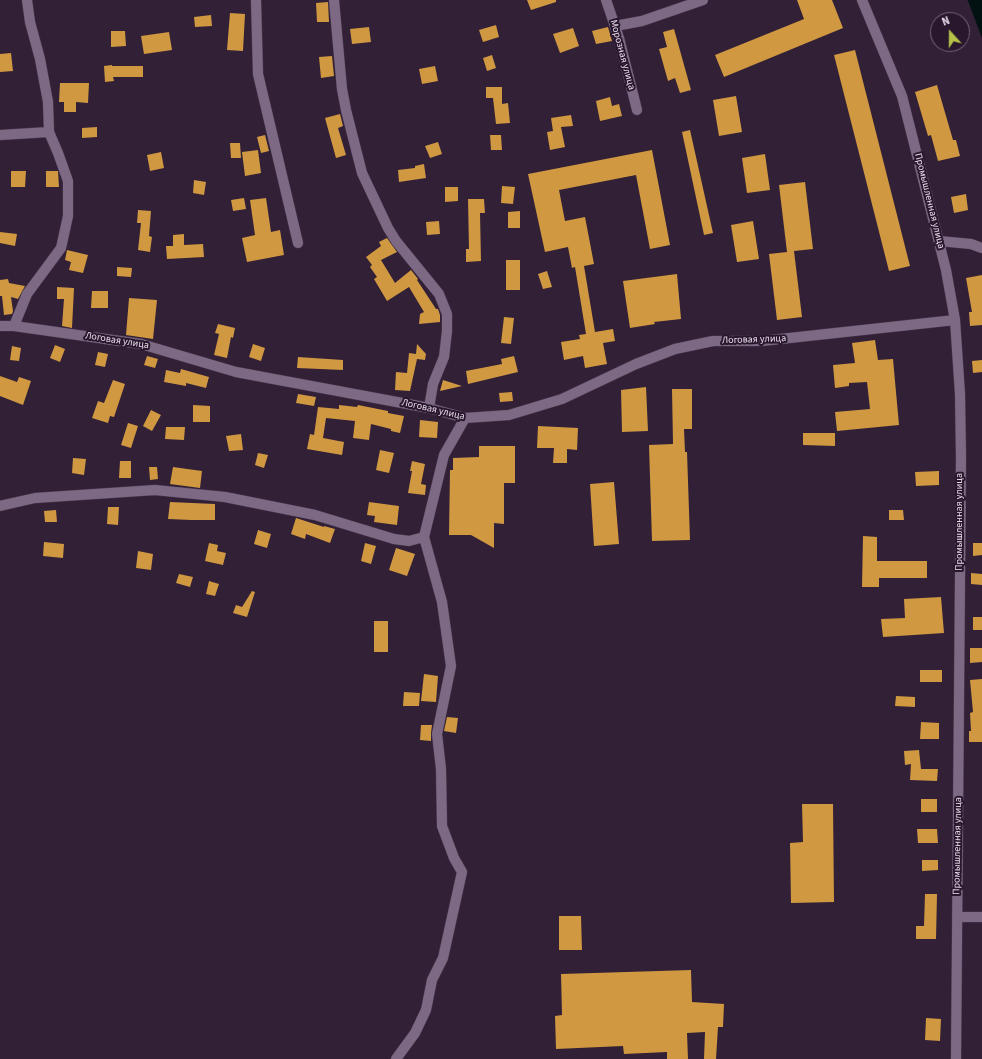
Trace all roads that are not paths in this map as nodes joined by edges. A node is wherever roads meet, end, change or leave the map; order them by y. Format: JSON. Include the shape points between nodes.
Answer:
{"nodes":[{"id":1,"x":27,"y":0,"type":"edge"},
{"id":2,"x":256,"y":0,"type":"edge"},
{"id":3,"x":334,"y":0,"type":"edge"},
{"id":4,"x":606,"y":0,"type":"edge"},
{"id":5,"x":703,"y":0,"type":"edge"},
{"id":6,"x":862,"y":0,"type":"edge"},
{"id":7,"x":615,"y":26,"type":"junction"},
{"id":8,"x":636,"y":110,"type":"dead end"},
{"id":9,"x":49,"y":132,"type":"junction"},
{"id":10,"x":0,"y":135,"type":"edge"},
{"id":11,"x":938,"y":241,"type":"junction"},
{"id":12,"x":298,"y":243,"type":"dead end"},
{"id":13,"x":982,"y":248,"type":"edge"},
{"id":14,"x":955,"y":320,"type":"junction"},
{"id":15,"x":0,"y":326,"type":"edge"},
{"id":16,"x":14,"y":326,"type":"junction"},
{"id":17,"x":429,"y":408,"type":"junction"},
{"id":18,"x":465,"y":418,"type":"junction"},
{"id":19,"x":0,"y":506,"type":"edge"},
{"id":20,"x":424,"y":537,"type":"junction"},
{"id":21,"x":957,"y":917,"type":"junction"},
{"id":22,"x":982,"y":918,"type":"edge"},
{"id":23,"x":396,"y":1059,"type":"edge"},
{"id":24,"x":956,"y":1059,"type":"edge"}],
"edges":[{"from":1,"to":9,"type":"street","via":[[48,102]]},
{"from":2,"to":12,"type":"street","via":[[258,74]]},
{"from":3,"to":17,"type":"street","via":[[336,39],[344,96],[362,173],[388,228],[439,294],[447,314],[444,357],[433,384]]},
{"from":4,"to":7,"type":"street","name":"Морозная улица"},
{"from":5,"to":7,"type":"street","via":[[642,21]]},
{"from":6,"to":11,"type":"street","name":"Промышленная улица","via":[[902,96]]},
{"from":7,"to":8,"type":"street","name":"Морозная улица"},
{"from":9,"to":10,"type":"street"},
{"from":9,"to":16,"type":"street","via":[[68,181],[68,216],[61,248],[27,294]]},
{"from":11,"to":13,"type":"street","via":[[971,244]]},
{"from":11,"to":14,"type":"street","name":"Промышленная улица"},
{"from":14,"to":18,"type":"street","name":"Логовая улица","via":[[762,341],[713,341],[674,349],[562,398],[509,415]]},
{"from":14,"to":21,"type":"street","name":"Промышленная улица","via":[[961,458]]},
{"from":15,"to":16,"type":"street","name":"Логовая улица"},
{"from":16,"to":17,"type":"street","name":"Логовая улица","via":[[141,344],[236,372]]},
{"from":17,"to":18,"type":"street","name":"Логовая улица"},
{"from":18,"to":20,"type":"street","via":[[444,455]]},
{"from":19,"to":20,"type":"street","via":[[35,498],[155,490],[225,497],[308,514],[394,539],[410,541]]},
{"from":20,"to":23,"type":"street","via":[[442,602],[451,666],[437,734],[441,769],[442,826],[462,872],[443,958],[432,980],[426,1010],[415,1033]]},
{"from":21,"to":22,"type":"street"},
{"from":21,"to":24,"type":"street","name":"Промышленная улица"}]}
